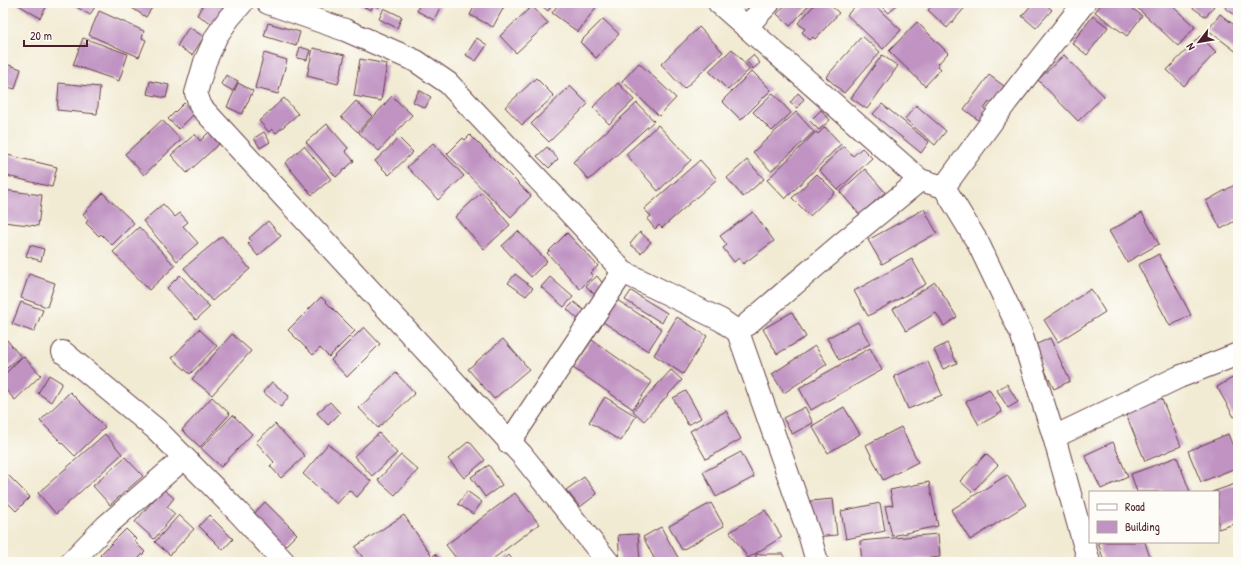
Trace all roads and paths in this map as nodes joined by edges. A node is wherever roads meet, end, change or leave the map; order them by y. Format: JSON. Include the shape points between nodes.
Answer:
{"nodes":[{"id":1,"x":242,"y":3,"type":"edge"},
{"id":2,"x":268,"y":3,"type":"edge"},
{"id":3,"x":719,"y":3,"type":"edge"},
{"id":4,"x":769,"y":3,"type":"edge"},
{"id":5,"x":1084,"y":3,"type":"edge"},
{"id":6,"x":746,"y":27,"type":"junction"},
{"id":7,"x":920,"y":180,"type":"junction"},
{"id":8,"x":944,"y":187,"type":"junction"},
{"id":9,"x":623,"y":272,"type":"junction"},
{"id":10,"x":738,"y":332,"type":"junction"},
{"id":11,"x":63,"y":352,"type":"dead end"},
{"id":12,"x":1238,"y":354,"type":"edge"},
{"id":13,"x":1054,"y":437,"type":"junction"},
{"id":14,"x":509,"y":443,"type":"junction"},
{"id":15,"x":184,"y":458,"type":"junction"},
{"id":16,"x":71,"y":562,"type":"edge"},
{"id":17,"x":284,"y":562,"type":"edge"},
{"id":18,"x":608,"y":562,"type":"edge"},
{"id":19,"x":817,"y":562,"type":"edge"},
{"id":20,"x":1089,"y":562,"type":"edge"}],
"edges":[{"from":1,"to":14,"type":"street","via":[[216,37],[205,62],[196,93],[201,107]]},
{"from":2,"to":9,"type":"street","via":[[345,30],[416,61],[448,83]]},
{"from":3,"to":6,"type":"street"},
{"from":4,"to":6,"type":"street"},
{"from":5,"to":8,"type":"street"},
{"from":6,"to":7,"type":"street"},
{"from":7,"to":8,"type":"street"},
{"from":7,"to":10,"type":"street"},
{"from":8,"to":13,"type":"street","via":[[978,243],[1021,333]]},
{"from":9,"to":10,"type":"street","via":[[721,320]]},
{"from":9,"to":14,"type":"street"},
{"from":10,"to":19,"type":"street"},
{"from":11,"to":15,"type":"street","via":[[157,430]]},
{"from":12,"to":13,"type":"street","via":[[1179,377]]},
{"from":13,"to":20,"type":"street"},
{"from":14,"to":18,"type":"street","via":[[522,455]]},
{"from":15,"to":16,"type":"street","via":[[106,526]]},
{"from":15,"to":17,"type":"street"}]}
